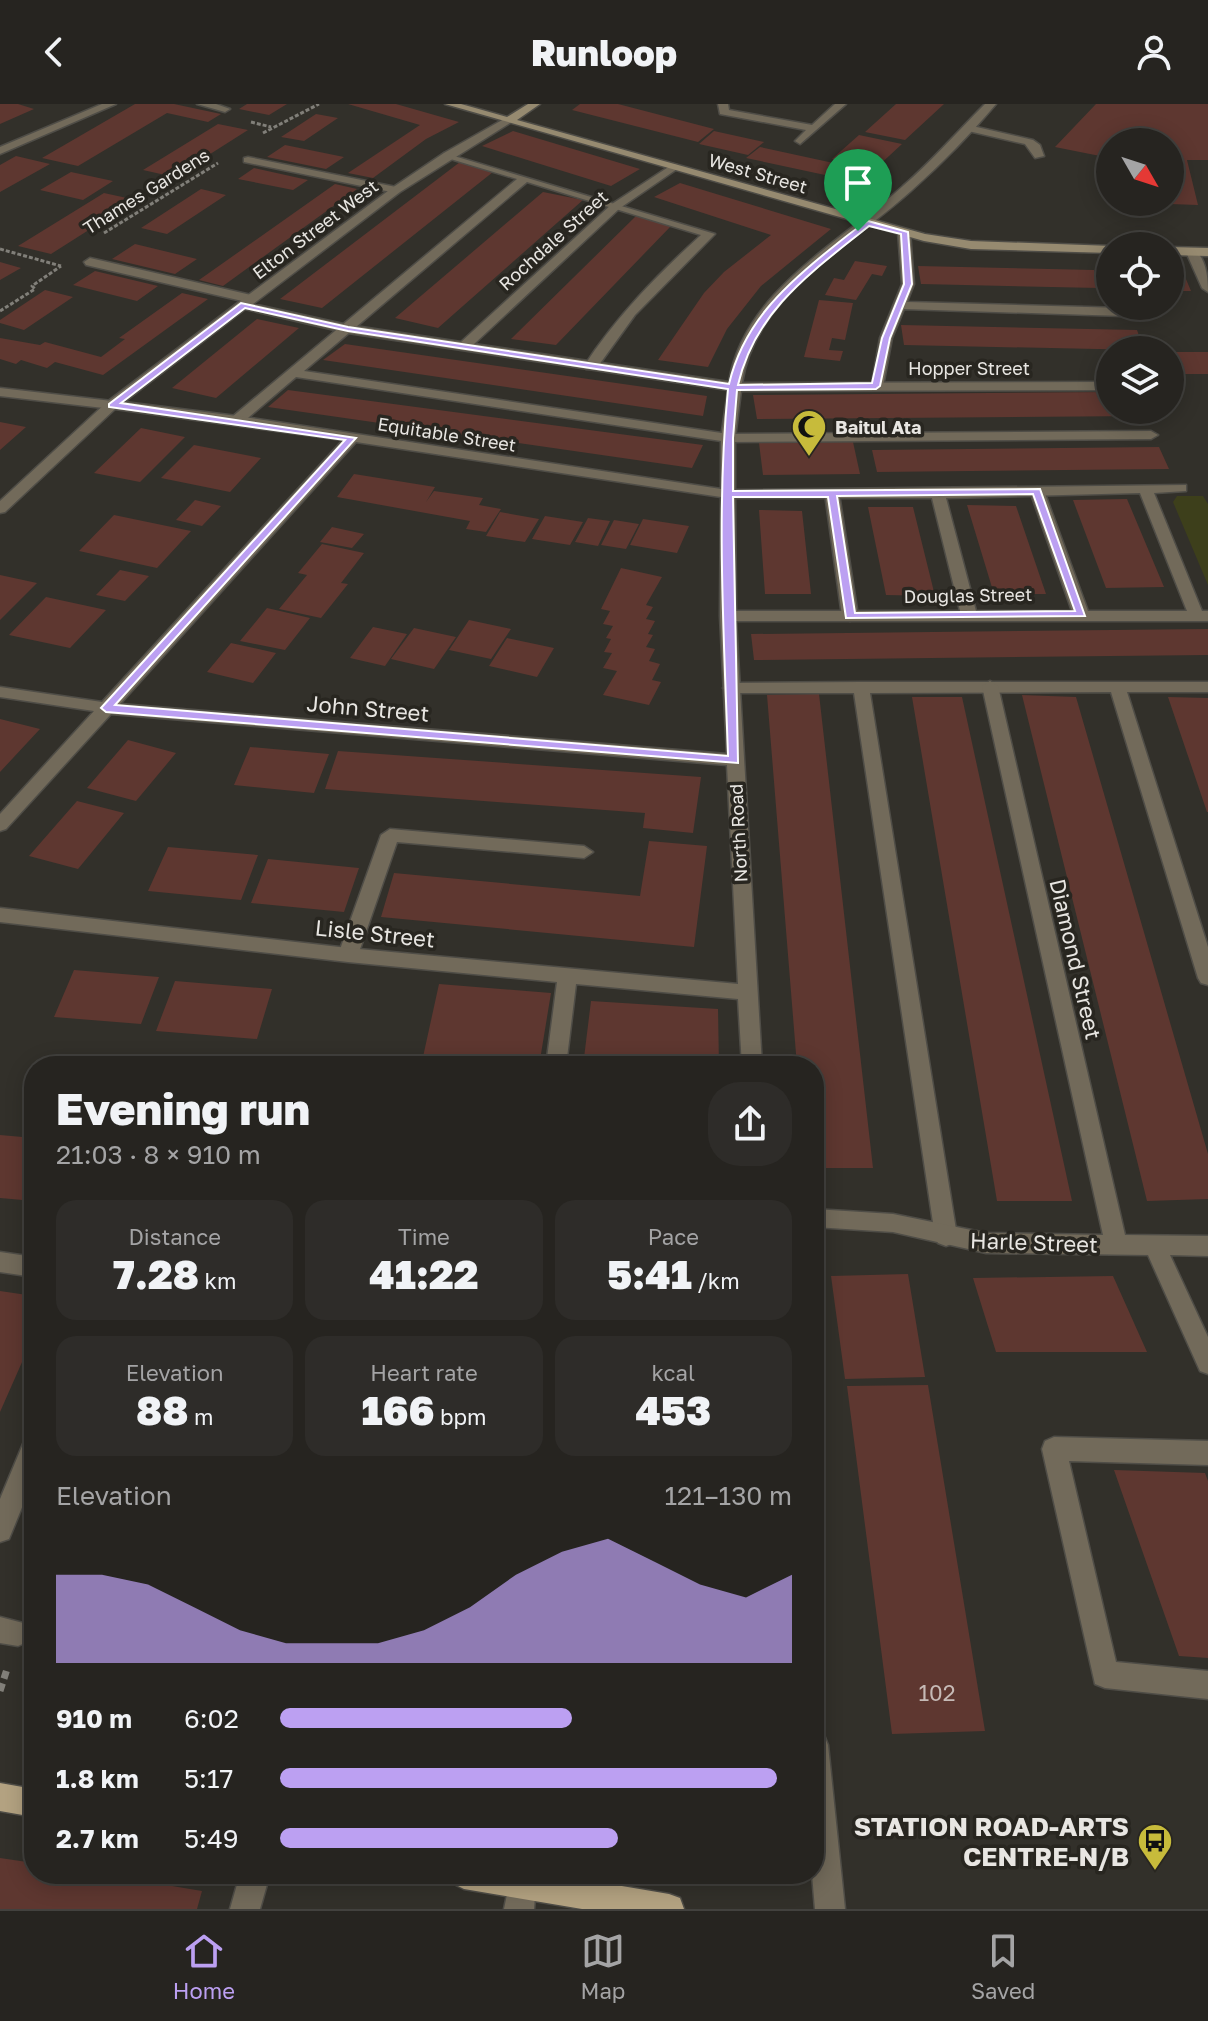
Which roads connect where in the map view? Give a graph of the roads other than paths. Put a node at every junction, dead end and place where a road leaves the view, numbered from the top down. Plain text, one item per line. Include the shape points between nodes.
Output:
1 (111, 104) edge
2 (202, 104) edge
3 (450, 104) edge
4 (535, 104) edge
5 (723, 104) edge
6 (841, 104) edge
7 (991, 104) edge
8 (225, 109) dead end
9 (508, 121) junction
10 (814, 128) junction
11 (968, 128) junction
12 (800, 141) dead end
13 (0, 151) edge
14 (448, 155) junction
15 (1039, 156) dead end
16 (248, 160) dead end
17 (673, 167) junction
18 (524, 179) junction
19 (396, 190) junction
20 (616, 206) junction
21 (868, 223) junction
22 (904, 232) junction
23 (1096, 249) edge
24 (1184, 252) edge
25 (1192, 252) junction
26 (1208, 252) edge
27 (90, 262) dead end
28 (1208, 288) edge
29 (247, 302) junction
30 (899, 305) junction
31 (1096, 311) edge
32 (348, 329) junction
33 (463, 347) junction
34 (591, 366) junction
35 (294, 373) junction
36 (876, 386) junction
37 (1096, 386) edge
38 (733, 387) junction
39 (0, 392) edge
40 (112, 405) junction
41 (237, 420) junction
42 (1151, 435) dead end
43 (352, 438) junction
44 (728, 438) junction
45 (1181, 488) dead end
46 (1146, 490) junction
47 (1037, 491) junction
48 (728, 494) junction
49 (832, 494) junction
50 (938, 494) junction
51 (0, 509) edge
52 (1081, 614) junction
53 (969, 615) junction
54 (728, 616) junction
55 (850, 616) junction
56 (1202, 616) edge
57 (990, 686) junction
58 (1117, 686) junction
59 (861, 687) junction
60 (1208, 687) edge
61 (731, 688) junction
62 (0, 692) edge
63 (106, 708) junction
64 (734, 760) junction
65 (0, 825) edge
66 (584, 852) dead end
67 (0, 915) edge
68 (348, 955) junction
69 (567, 978) junction
70 (1208, 978) edge
71 (746, 992) junction
72 (557, 1056) edge
73 (751, 1056) edge
74 (824, 1219) edge
75 (946, 1236) junction
76 (1116, 1244) junction
77 (1154, 1244) junction
78 (1208, 1246) edge
79 (0, 1262) edge
80 (24, 1266) edge
81 (1208, 1363) edge
82 (1208, 1453) edge
83 (24, 1471) edge
84 (0, 1530) edge
85 (1208, 1685) edge
86 (0, 1797) edge
87 (24, 1801) edge
88 (824, 1848) edge
89 (252, 1884) edge
90 (497, 1884) edge
91 (520, 1897) edge
92 (245, 1909) edge
93 (669, 1909) edge
94 (830, 1909) edge

1 - 13 street
2 - 8 street
3 - 9 street, West Street
4 - 9 street
5 - 10 street via 724,112
6 - 10 street
7 - 11 street, North Road
9 - 14 street, Elton Street West
9 - 17 street, West Street
10 - 12 street
11 - 15 street via 1029,142
11 - 21 street, North Road
14 - 18 street
14 - 19 street, Elton Street West
16 - 19 street
17 - 20 street, Rochdale Street
17 - 21 street, West Street
18 - 20 street
18 - 32 street
19 - 29 street, Elton Street West
20 - 33 street, Rochdale Street
20 - 34 street via 709,234 644,294
21 - 22 street, West Street
21 - 38 street, North Road via 772,305 753,331
22 - 23 street, West Street via 971,245
22 - 30 street via 908,284
24 - 25 street
25 - 26 street
25 - 28 street
27 - 29 street, Hopper Street
29 - 32 street, Hopper Street
29 - 40 street, Elton Street West
30 - 31 street
30 - 36 street
32 - 33 street, Hopper Street
32 - 35 street
33 - 34 street, Hopper Street
34 - 38 street, Hopper Street
35 - 41 street
35 - 44 street
36 - 37 street, Hopper Street
36 - 38 street, Hopper Street
38 - 44 street, North Road
39 - 40 street, Equitable Street
40 - 41 street, Equitable Street
40 - 51 street, Elton Street West
41 - 43 street, Equitable Street
42 - 44 street
43 - 48 street, Equitable Street
43 - 63 street
44 - 48 street, North Road
45 - 46 street, Equitable Street
46 - 47 street, Equitable Street
46 - 56 street
47 - 50 street, Equitable Street
47 - 52 street
48 - 49 street, Equitable Street
48 - 54 street, North Road
49 - 50 street, Equitable Street
49 - 55 street
50 - 53 street
52 - 53 street, Douglas Street
52 - 56 street, Douglas Street
53 - 55 street, Douglas Street
54 - 55 street, Douglas Street
54 - 61 street, North Road
57 - 58 street
57 - 59 street
57 - 76 street, Diamond Street
58 - 60 street
58 - 70 street
59 - 61 street
59 - 75 street
61 - 64 street, North Road
62 - 63 street, John Street
63 - 64 street, John Street
63 - 65 street
64 - 71 street, North Road
66 - 68 street via 390,835
67 - 68 street, Lisle Street
68 - 69 street, Lisle Street
69 - 71 street, Lisle Street
69 - 72 street
71 - 73 street, North Road
74 - 75 street, Harle Street via 893,1223
75 - 76 street, Harle Street via 986,1243
76 - 77 street, Harle Street
77 - 78 street, Harle Street
77 - 81 street
79 - 80 street
82 - 85 street via 1054,1449 1105,1674
83 - 84 street
86 - 87 main road
88 - 94 street
89 - 92 street
90 - 91 main road
91 - 93 main road

